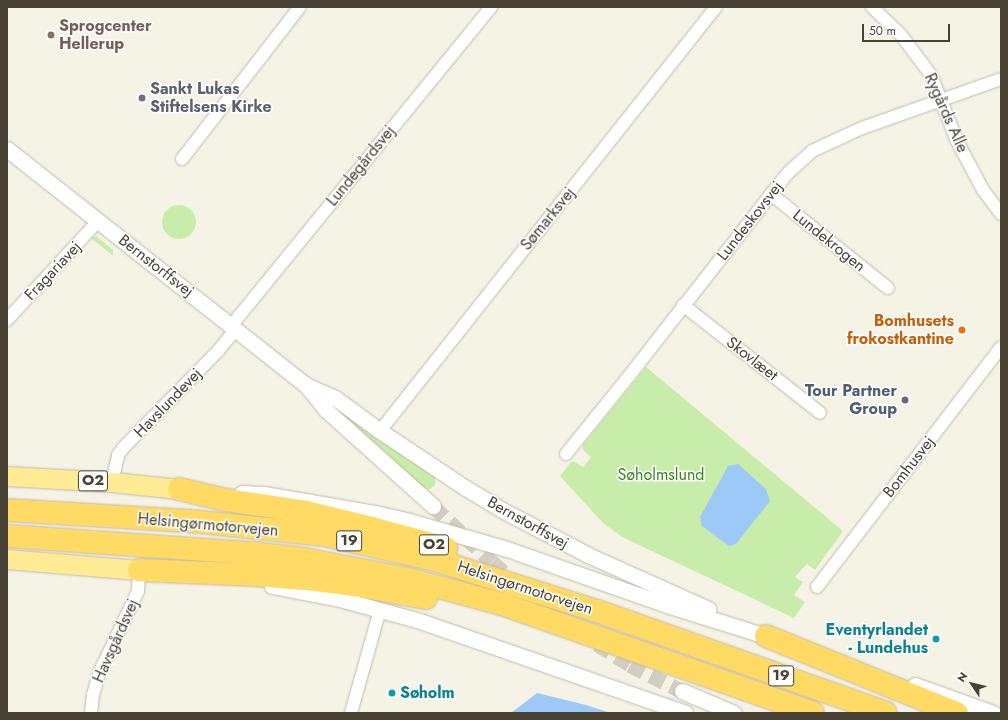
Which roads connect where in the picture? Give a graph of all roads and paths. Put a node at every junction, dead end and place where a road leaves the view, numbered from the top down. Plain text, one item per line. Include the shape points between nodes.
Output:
1 (300, 7) edge
2 (491, 7) edge
3 (716, 7) edge
4 (872, 7) edge
5 (1001, 79) edge
6 (941, 101) junction
7 (7, 149) edge
8 (182, 158) dead end
9 (771, 194) junction
10 (998, 211) edge
11 (98, 221) junction
12 (888, 288) dead end
13 (683, 305) junction
14 (7, 320) edge
15 (233, 328) junction
16 (1001, 347) edge
17 (305, 384) junction
18 (820, 413) dead end
19 (380, 431) junction
20 (566, 454) dead end
21 (7, 476) edge
22 (112, 482) junction
23 (179, 489) junction
24 (433, 506) tunnel mouth
25 (7, 510) edge
26 (7, 536) edge
27 (7, 559) edge
28 (139, 570) junction
29 (817, 587) dead end
30 (380, 610) junction
31 (766, 636) junction
32 (677, 640) junction
33 (630, 648) junction
34 (682, 691) tunnel mouth
35 (91, 713) edge
36 (351, 713) edge
37 (685, 713) edge
38 (734, 713) edge
39 (813, 713) edge
40 (886, 713) edge
41 (957, 713) edge
42 (993, 713) edge

1 - 8 street
2 - 15 street, Lundegårdsvej
3 - 19 street, Sømarksvej
4 - 6 street, Rygårds Alle via 901,35 922,62 931,75
5 - 6 street, Lundeskovsvej
6 - 9 street, Lundeskovsvej via 862,128 812,151 789,172
6 - 10 street, Rygårds Alle via 957,141 983,190
7 - 11 street, Bernstorffsvej
9 - 12 street, Lundekrogen
9 - 13 street, Lundeskovsvej
11 - 14 street, Fragariavej
11 - 15 street, Bernstorffsvej
13 - 18 street, Skovlæet
13 - 20 street, Lundeskovsvej
15 - 17 street, Bernstorffsvej
15 - 22 street, Havslundevej via 218,351 123,448 118,455
16 - 29 street, Bomhusvej
17 - 19 street, Bernstorffsvej via 335,398
17 - 24 street, Bernstorffsvej via 326,410
19 - 31 street, Bernstorffsvej via 464,487 547,535
21 - 22 main road, O2
22 - 23 main road, O2
23 - 31 street via 264,494 409,520
23 - 32 highway, O2 via 226,500 306,512 471,556 519,572
25 - 32 highway, Helsingørmotorvejen / 19 via 201,522 324,535 435,560 516,584
26 - 33 highway, Helsingørmotorvejen / 19 via 252,553 357,568 467,594
27 - 28 main road
28 - 30 street via 256,583
28 - 33 highway via 256,574 354,585 408,594
28 - 35 street, Havsgårdsvej via 138,591 100,670
30 - 36 street
30 - 37 street via 459,634
31 - 41 highway
31 - 42 street
32 - 40 highway, Helsingørmotorvejen / 19
33 - 39 highway, Helsingørmotorvejen / 19
34 - 38 street

